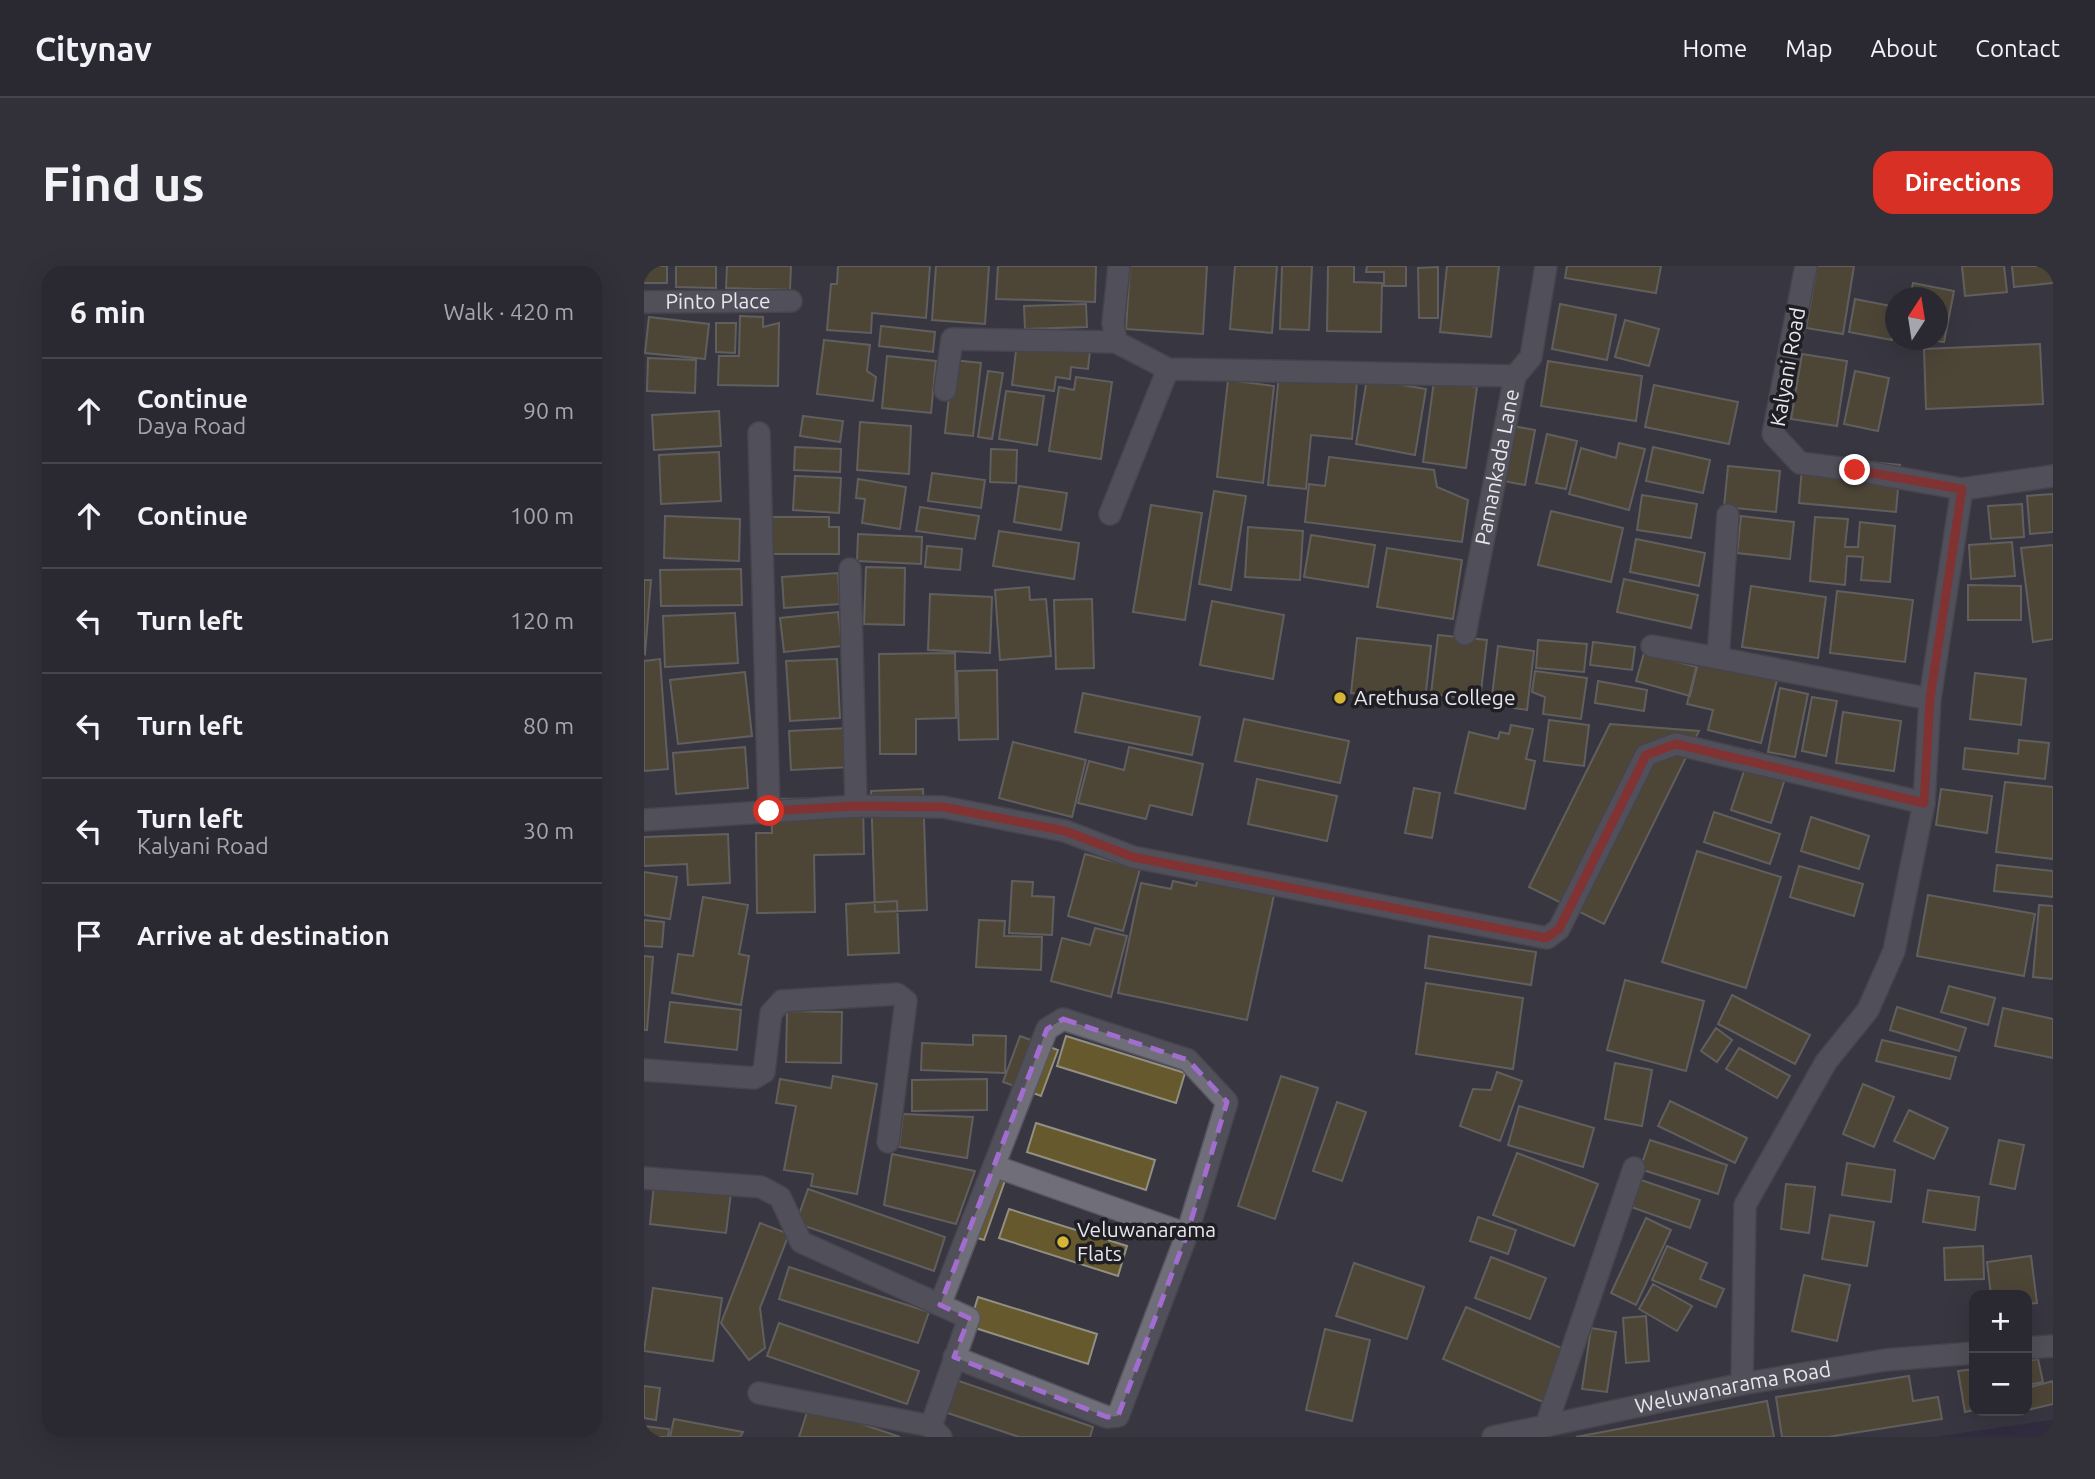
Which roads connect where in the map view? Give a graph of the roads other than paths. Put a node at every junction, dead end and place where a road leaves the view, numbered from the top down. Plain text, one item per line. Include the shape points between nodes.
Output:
1 (1119, 266) edge
2 (1546, 266) edge
3 (1807, 266) edge
4 (791, 301) dead end
5 (644, 302) edge
6 (1116, 342) junction
7 (1168, 369) junction
8 (1515, 376) junction
9 (945, 390) dead end
10 (760, 433) dead end
11 (2053, 476) edge
12 (1962, 489) junction
13 (1110, 514) dead end
14 (1728, 515) dead end
15 (850, 569) dead end
16 (1465, 634) dead end
17 (1652, 646) dead end
18 (1718, 659) junction
19 (1930, 699) junction
20 (1924, 803) junction
21 (856, 806) junction
22 (769, 811) junction
23 (644, 821) edge
24 (644, 1070) edge
25 (888, 1142) dead end
26 (994, 1166) junction
27 (1634, 1168) dead end
28 (644, 1178) edge
29 (1187, 1234) junction
30 (940, 1306) junction
31 (2053, 1346) edge
32 (2032, 1348) edge
33 (1969, 1353) edge
34 (954, 1357) junction
35 (1742, 1384) junction
36 (759, 1394) dead end
37 (1546, 1426) junction
38 (936, 1431) edge
39 (1493, 1437) edge

1 - 6 street via 1113,323
2 - 8 street, Pamankada Lane via 1531,357
3 - 12 street, Kalyani Road via 1773,434 1800,463
4 - 5 street, Pinto Place
6 - 7 street
6 - 9 street via 952,339
7 - 8 street
7 - 13 street
8 - 16 street, Pamankada Lane
10 - 22 street
11 - 12 street
12 - 19 street
14 - 18 street
15 - 21 street
17 - 18 street
18 - 19 street
19 - 20 street
20 - 21 street via 1676,744 1646,755 1559,929 1546,938 1133,857 1065,831 943,807
20 - 35 street via 1895,951 1868,1010 1826,1062 1745,1205
21 - 22 street
22 - 23 street
24 - 25 street via 754,1078 764,1072 771,1013 782,1001 897,994 906,1001
26 - 29 street
26 - 29 street via 1047,1029 1063,1019 1188,1060 1227,1102
26 - 30 street
27 - 37 street
28 - 30 street via 761,1187 780,1197 801,1242
29 - 34 street via 1118,1416 1107,1417
30 - 34 street via 969,1318
31 - 32 street
33 - 35 street, Weluwanarama Road via 1885,1360
34 - 38 street
35 - 37 street, Weluwanarama Road
36 - 38 street
37 - 39 street, Weluwanarama Road

